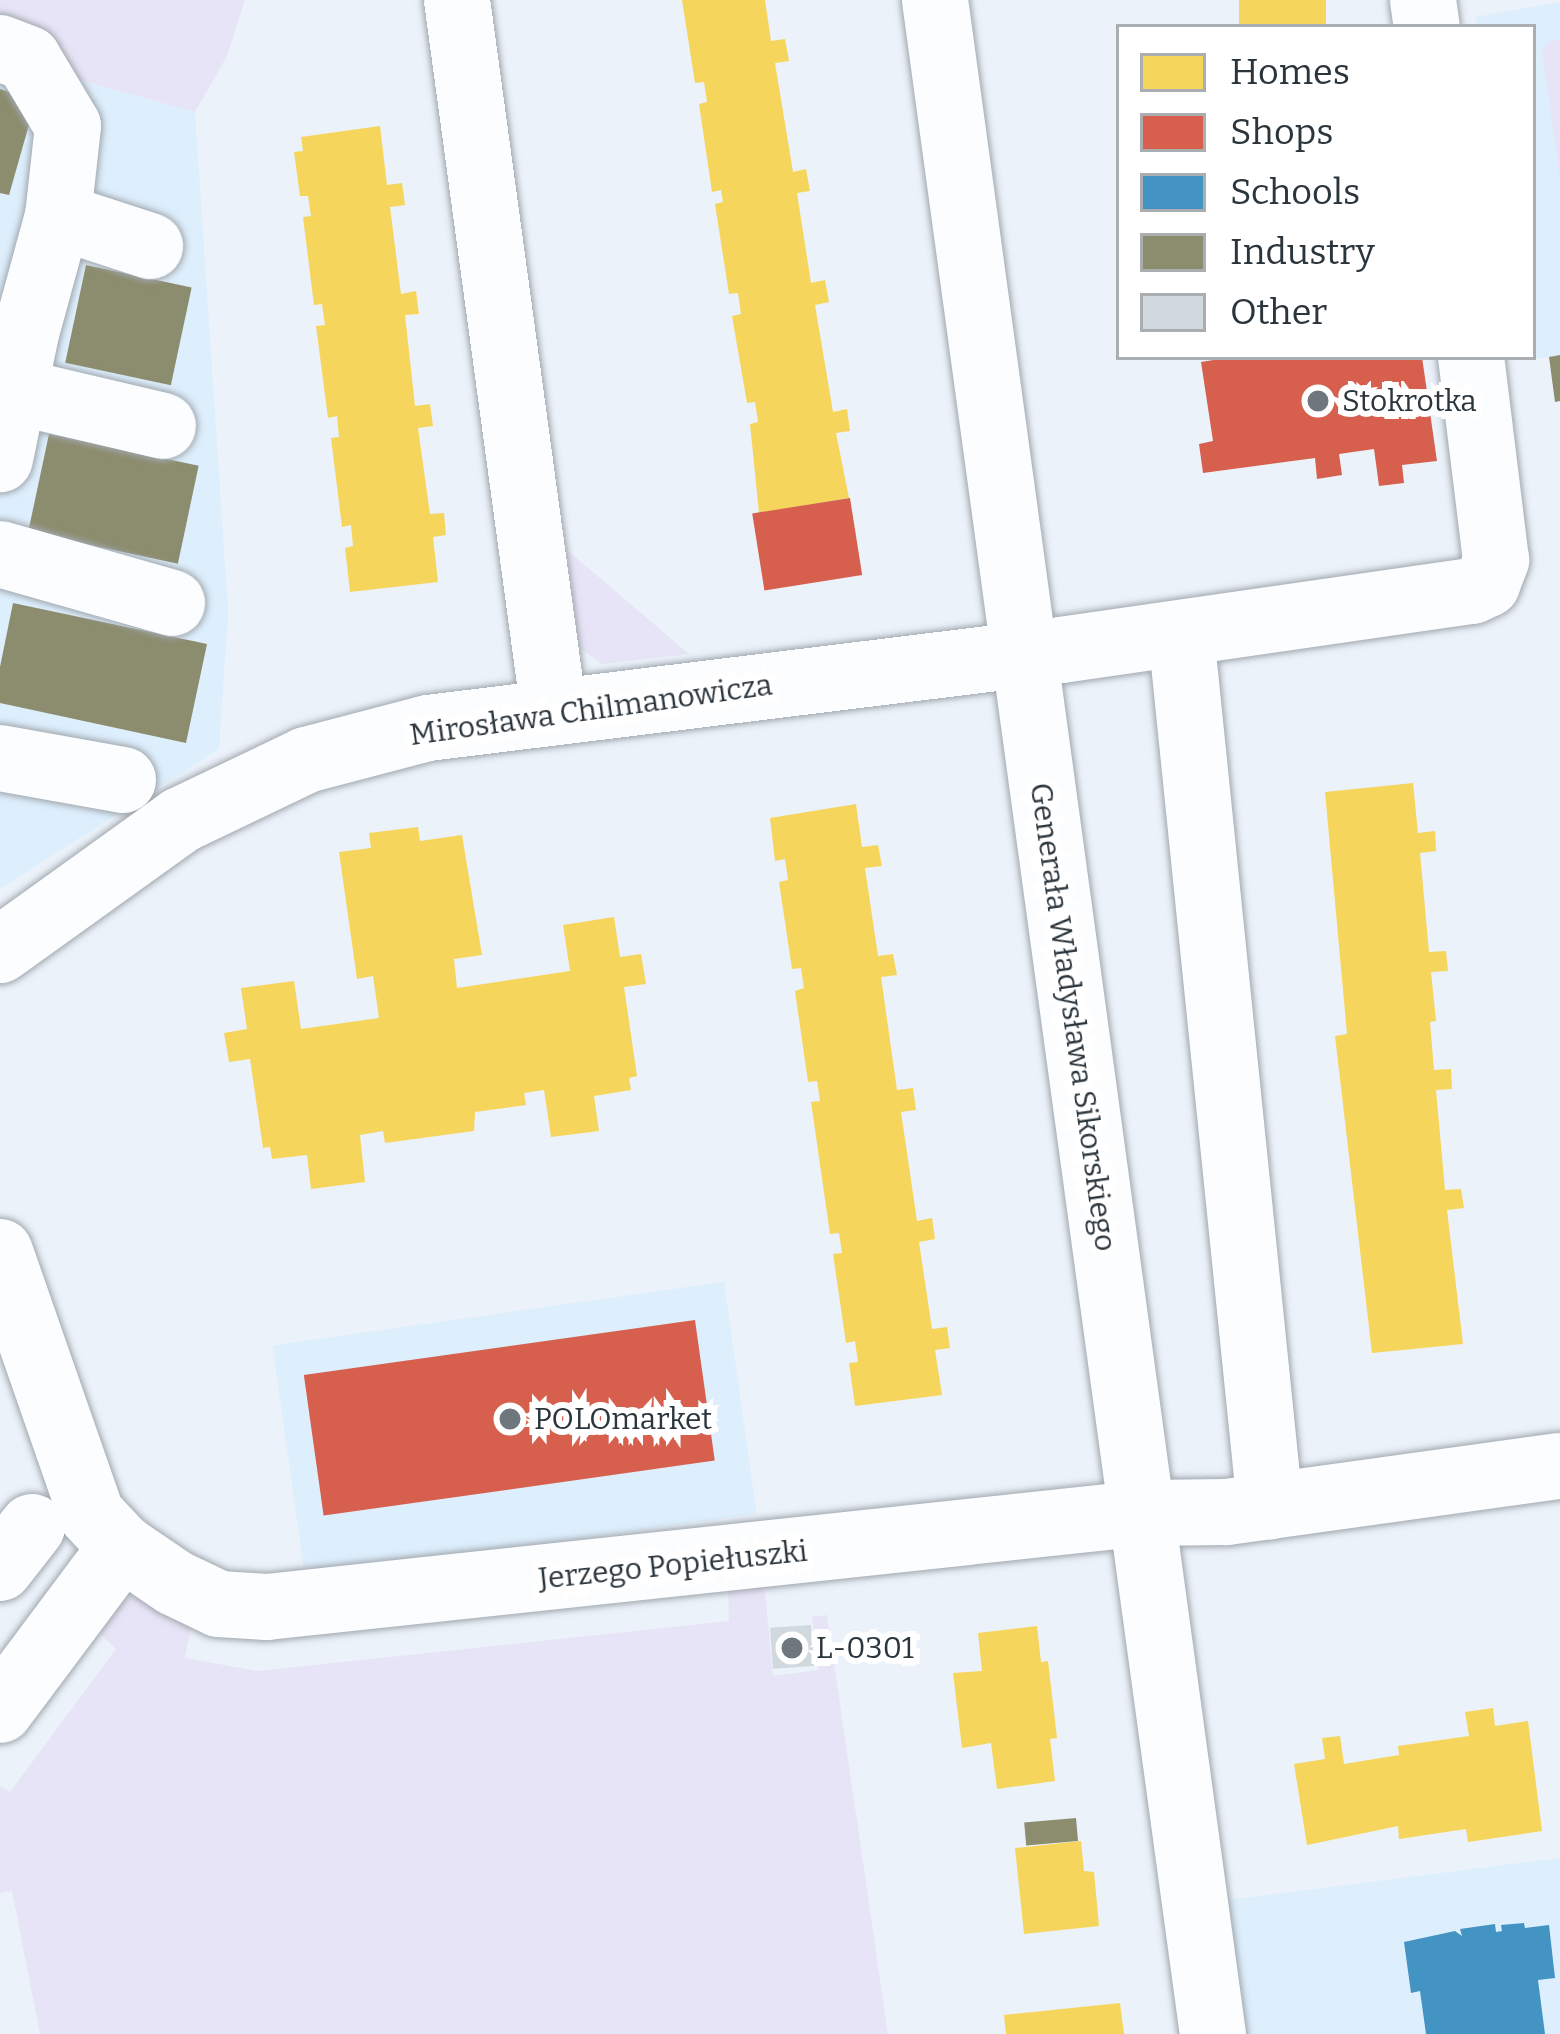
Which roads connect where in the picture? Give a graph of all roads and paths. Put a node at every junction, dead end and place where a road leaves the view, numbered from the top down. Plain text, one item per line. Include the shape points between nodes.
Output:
1 (457, 0) edge
2 (935, 0) edge
3 (0, 47) edge
4 (36, 232) edge
5 (150, 247) dead end
6 (1471, 360) edge
7 (5, 423) edge
8 (163, 426) dead end
9 (0, 554) edge
10 (172, 603) dead end
11 (1181, 634) junction
12 (1023, 655) junction
13 (554, 712) junction
14 (0, 758) edge
15 (123, 780) dead end
16 (1, 946) edge
17 (0, 1252) edge
18 (1560, 1466) edge
19 (1270, 1505) junction
20 (1145, 1513) junction
21 (122, 1547) junction
22 (0, 1710) edge
23 (1213, 2034) edge

1 - 13 street
2 - 12 street, Generała Władysława Sikorskiego
3 - 4 street via 28,58 68,126
4 - 5 street
4 - 7 street
6 - 11 street, Mirosława Chilmanowicza via 1496,560 1487,584
7 - 8 street
9 - 10 street
11 - 12 street, Mirosława Chilmanowicza
11 - 19 street
12 - 13 street, Mirosława Chilmanowicza
12 - 20 street, Generała Władysława Sikorskiego
13 - 16 street, Mirosława Chilmanowicza via 428,728 306,760 182,820
14 - 15 street
17 - 21 street, Jerzego Popiełuszki via 77,1481 91,1514
18 - 19 street, Jerzego Popiełuszki
19 - 20 street, Jerzego Popiełuszki
20 - 21 street, Jerzego Popiełuszki via 267,1607 218,1604
20 - 23 street, Generała Władysława Sikorskiego
21 - 22 street

